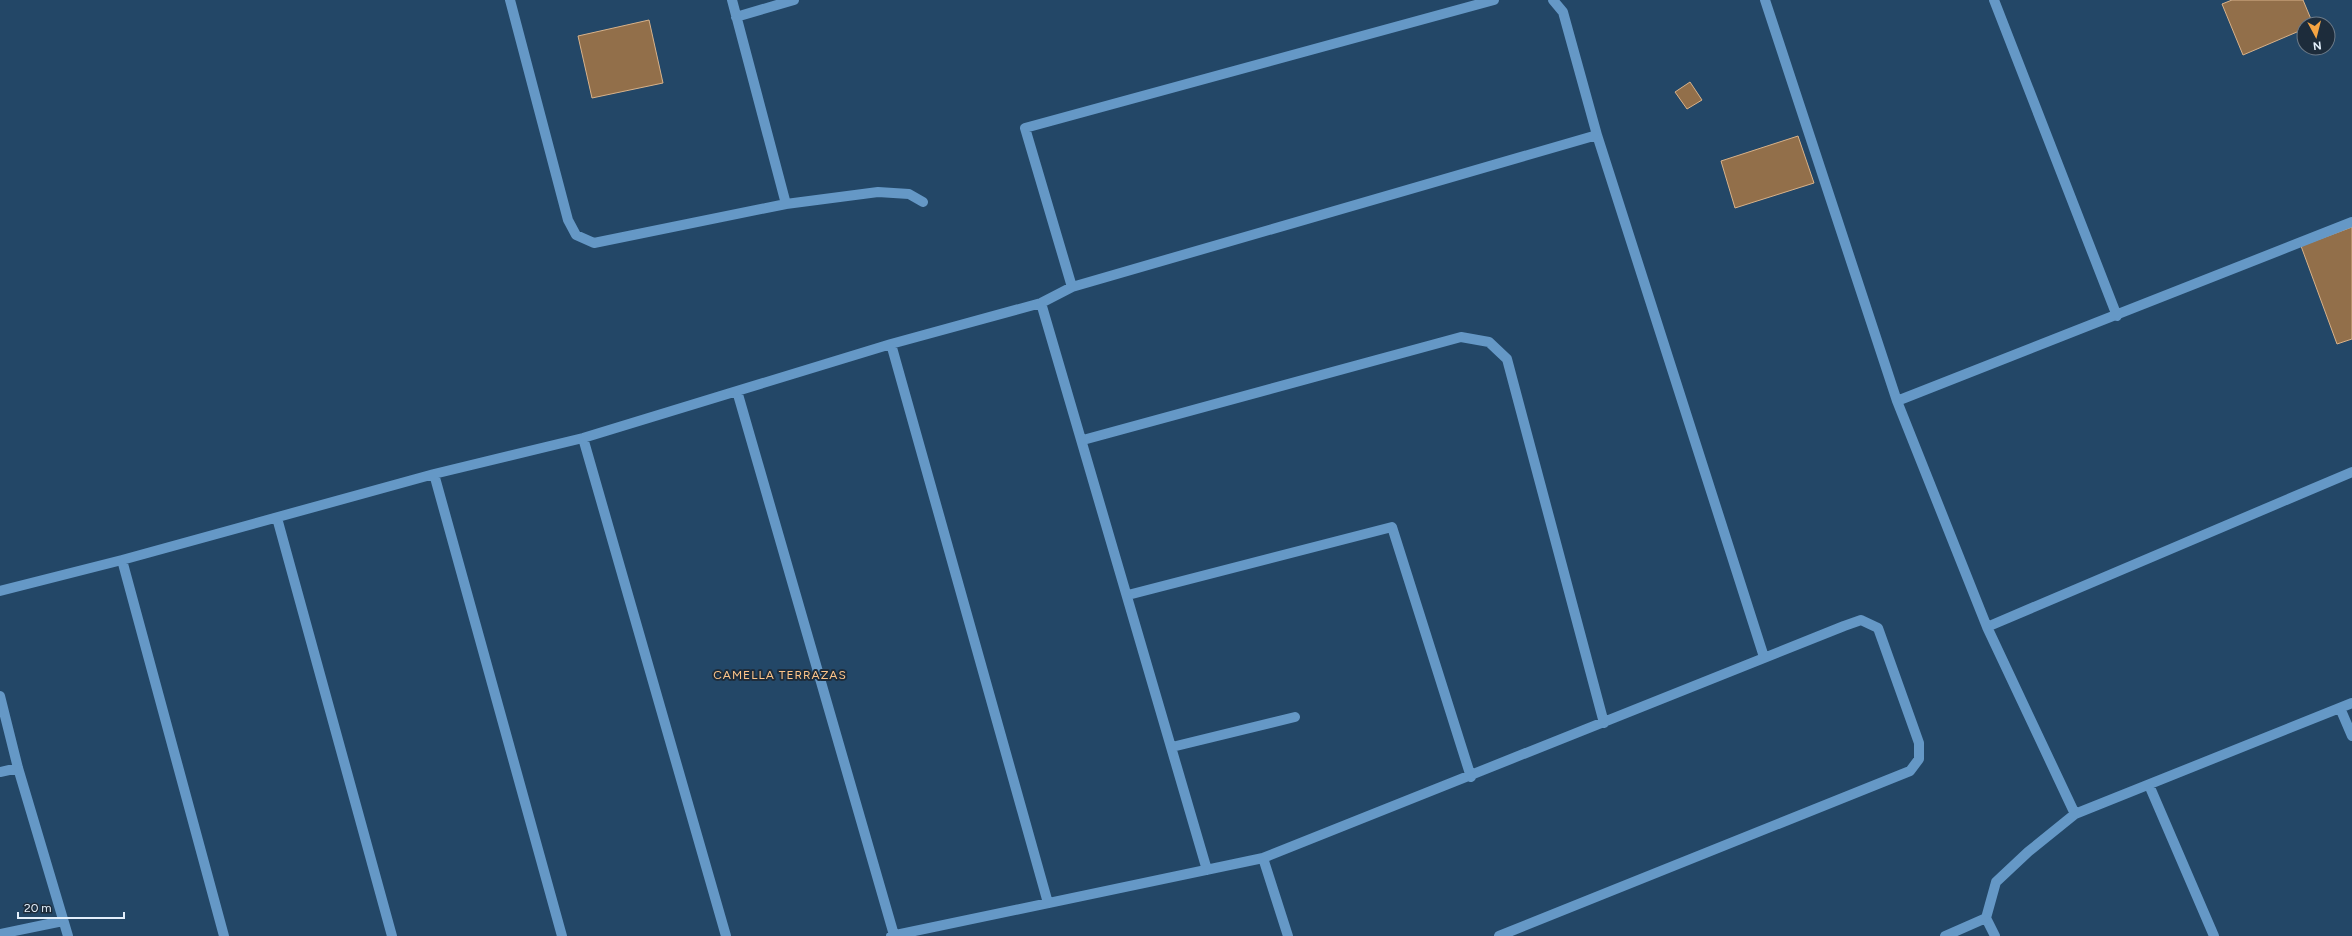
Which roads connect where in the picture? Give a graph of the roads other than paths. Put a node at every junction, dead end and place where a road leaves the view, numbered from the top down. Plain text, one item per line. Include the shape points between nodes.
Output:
1 (510, 0) edge
2 (732, 0) edge
3 (794, 0) edge
4 (1494, 0) edge
5 (1553, 0) edge
6 (1765, 0) edge
7 (1994, 0) edge
8 (736, 17) junction
9 (1597, 135) junction
10 (923, 202) dead end
11 (786, 204) junction
12 (2352, 222) edge
13 (1072, 288) junction
14 (1041, 302) junction
15 (2117, 316) junction
16 (891, 344) junction
17 (737, 391) junction
18 (1897, 400) junction
19 (583, 438) junction
20 (1083, 440) junction
21 (2352, 472) edge
22 (434, 474) junction
23 (277, 518) junction
24 (122, 560) junction
25 (0, 591) edge
26 (1128, 595) junction
27 (1987, 627) junction
28 (1764, 656) junction
29 (0, 696) edge
30 (2352, 704) edge
31 (2340, 708) junction
32 (1296, 717) dead end
33 (1604, 723) junction
34 (2352, 736) edge
35 (1172, 747) junction
36 (18, 768) junction
37 (0, 772) edge
38 (1470, 777) junction
39 (2149, 785) junction
40 (2075, 814) junction
41 (1263, 858) junction
42 (1208, 870) junction
43 (1048, 903) junction
44 (1986, 918) junction
45 (63, 921) junction
46 (0, 934) edge
47 (68, 936) edge
48 (224, 936) edge
49 (392, 936) edge
50 (562, 936) edge
51 (726, 936) edge
52 (892, 936) edge
53 (1288, 936) edge
54 (1499, 936) edge
55 (1944, 936) edge
56 (1995, 936) edge
57 (2214, 936) edge

1 - 11 street via 568,220 576,235 594,242
2 - 8 street
3 - 8 street
4 - 13 street via 1025,128
5 - 9 street via 1563,12
6 - 18 street
7 - 15 street
8 - 11 street
9 - 13 street
9 - 28 street
10 - 11 street via 909,194 878,192
12 - 15 street
13 - 14 street
14 - 16 street
14 - 20 street
15 - 18 street
16 - 17 street
16 - 43 street
17 - 19 street
17 - 52 street
18 - 27 street
19 - 22 street
19 - 51 street
20 - 26 street
20 - 33 street via 1461,338 1489,342 1507,360
21 - 27 street
22 - 23 street
22 - 50 street
23 - 24 street
23 - 49 street
24 - 25 street
24 - 48 street
26 - 35 street
26 - 38 street via 1392,527
27 - 40 street
28 - 33 street
28 - 54 street via 1861,620 1878,628 1920,743 1919,759 1910,771
29 - 36 street
30 - 31 street
31 - 34 street
31 - 39 street
32 - 35 street
33 - 38 street
35 - 42 street
36 - 37 street
36 - 45 street
38 - 41 street
39 - 40 street
39 - 57 street
40 - 44 street via 1996,882
41 - 42 street
41 - 53 street
42 - 43 street
43 - 52 street
44 - 55 street
44 - 56 street
45 - 46 street
45 - 47 street

